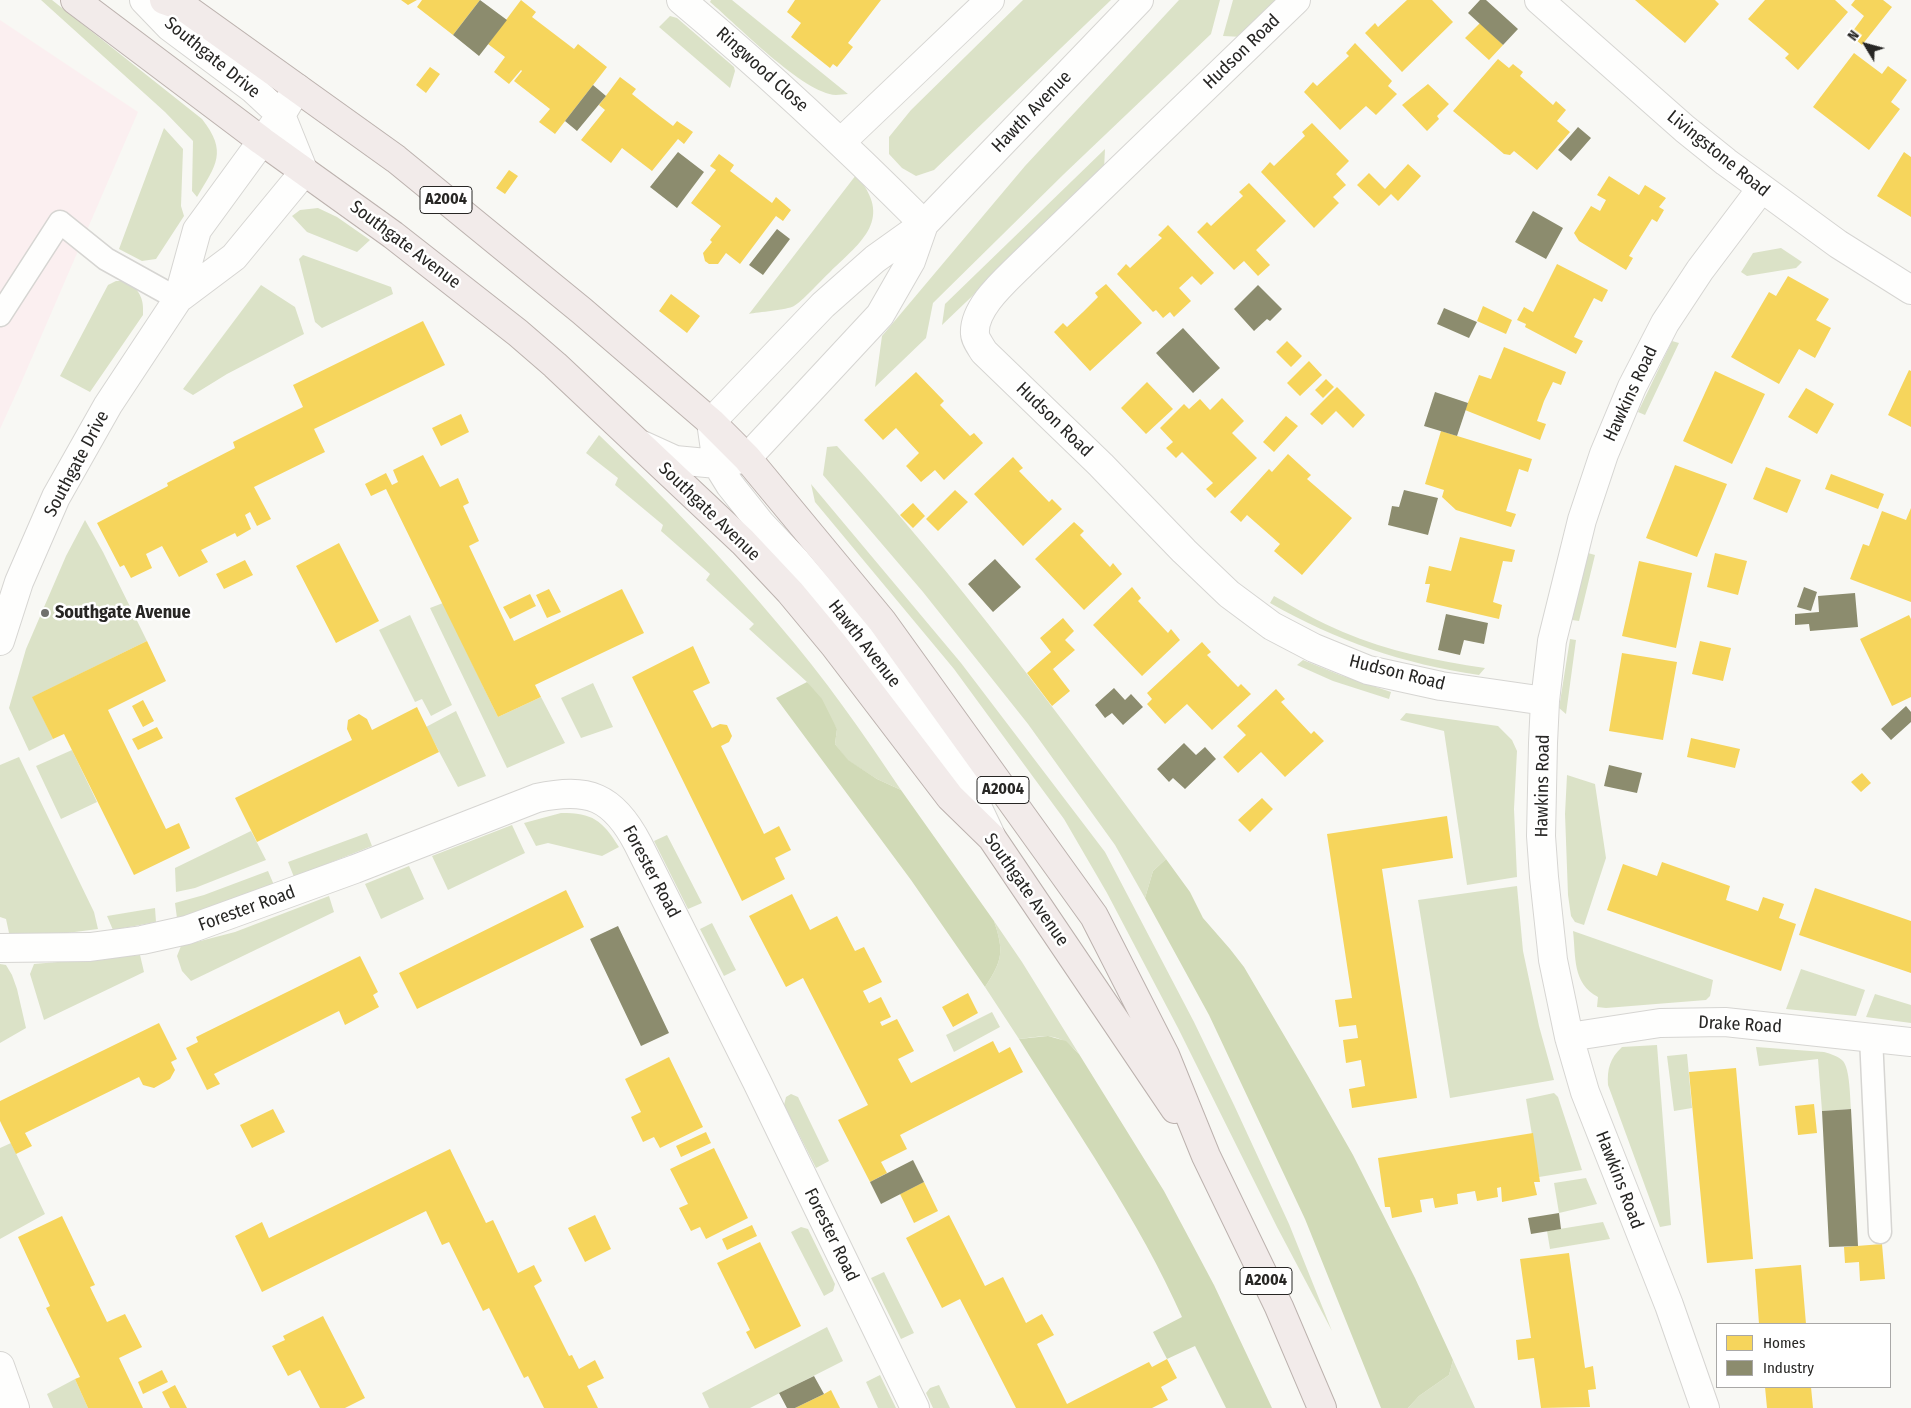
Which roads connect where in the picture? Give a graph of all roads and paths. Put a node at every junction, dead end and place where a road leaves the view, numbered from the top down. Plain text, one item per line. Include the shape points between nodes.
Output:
1 (76, 0) edge
2 (144, 0) edge
3 (164, 0) edge
4 (681, 0) edge
5 (990, 0) edge
6 (1139, 0) edge
7 (1296, 0) edge
8 (1539, 0) edge
9 (297, 88) junction
10 (281, 115) junction
11 (262, 141) junction
12 (841, 142) junction
13 (304, 172) junction
14 (1761, 189) junction
15 (924, 224) junction
16 (1911, 290) edge
17 (178, 299) junction
18 (0, 315) edge
19 (711, 422) junction
20 (640, 444) junction
21 (747, 458) junction
22 (717, 464) junction
23 (0, 641) edge
24 (1545, 701) junction
25 (992, 838) junction
26 (0, 948) edge
27 (1569, 1037) junction
28 (1871, 1037) junction
29 (1911, 1042) edge
30 (1206, 1156) junction
31 (1880, 1232) dead end
32 (0, 1366) edge
33 (15, 1408) edge
34 (915, 1408) edge
35 (1322, 1408) edge
36 (1705, 1408) edge

1 - 11 main road, Southgate Avenue / A2004
2 - 10 street, Southgate Drive via 170,27 253,89
3 - 9 main road, Southgate Avenue / A2004 via 184,8
4 - 12 street, Ringwood Close
5 - 12 street
6 - 15 street, Hawth Avenue
7 - 24 street, Hudson Road via 991,296 978,315 975,335 984,352 1184,551 1229,594 1272,626 1368,670 1441,686
8 - 14 street, Livingstone Road via 1685,129
9 - 10 street, Southgate Drive
9 - 19 main road, Southgate Avenue / A2004 via 396,159 582,311
10 - 11 street, Southgate Drive
10 - 13 street, Southgate Drive
11 - 13 main road, Southgate Avenue / A2004
11 - 17 street, Southgate Drive via 197,230
12 - 15 street, Ringwood Close
13 - 17 street, Southgate Drive via 234,257
13 - 20 main road, Southgate Avenue / A2004 via 393,235 518,333
14 - 16 street, Livingstone Road via 1838,244
14 - 24 street, Hawkins Road via 1700,270 1666,322 1632,387 1604,454 1582,520 1552,641
15 - 19 street, Hawth Avenue via 875,259 823,305
15 - 21 street, Hawth Avenue via 912,261 880,315
17 - 18 lane via 106,260 60,222
17 - 23 street, Southgate Drive via 108,405 56,497 19,582
19 - 21 main road, Southgate Avenue / A2004
19 - 22 street, Hawth Avenue
20 - 22 street via 675,460
20 - 25 main road, Southgate Avenue / A2004 via 743,542 790,592 950,797
21 - 22 street
21 - 30 main road, Southgate Avenue / A2004 via 882,621 1094,916 1165,1055
22 - 25 street, Hawth Avenue via 730,486 761,524 862,638 885,669 966,785
24 - 27 street, Hawkins Road via 1541,836 1553,960
25 - 30 main road, Southgate Avenue / A2004
26 - 34 street, Forester Road via 90,947 187,930 355,870 537,798 562,793 597,798 621,816 630,828
27 - 28 street, Drake Road via 1619,1028 1696,1021
27 - 36 street, Hawkins Road via 1586,1092 1669,1305
28 - 29 street, Drake Road
28 - 31 lane
30 - 35 main road, Southgate Avenue / A2004 via 1279,1307
32 - 33 street

